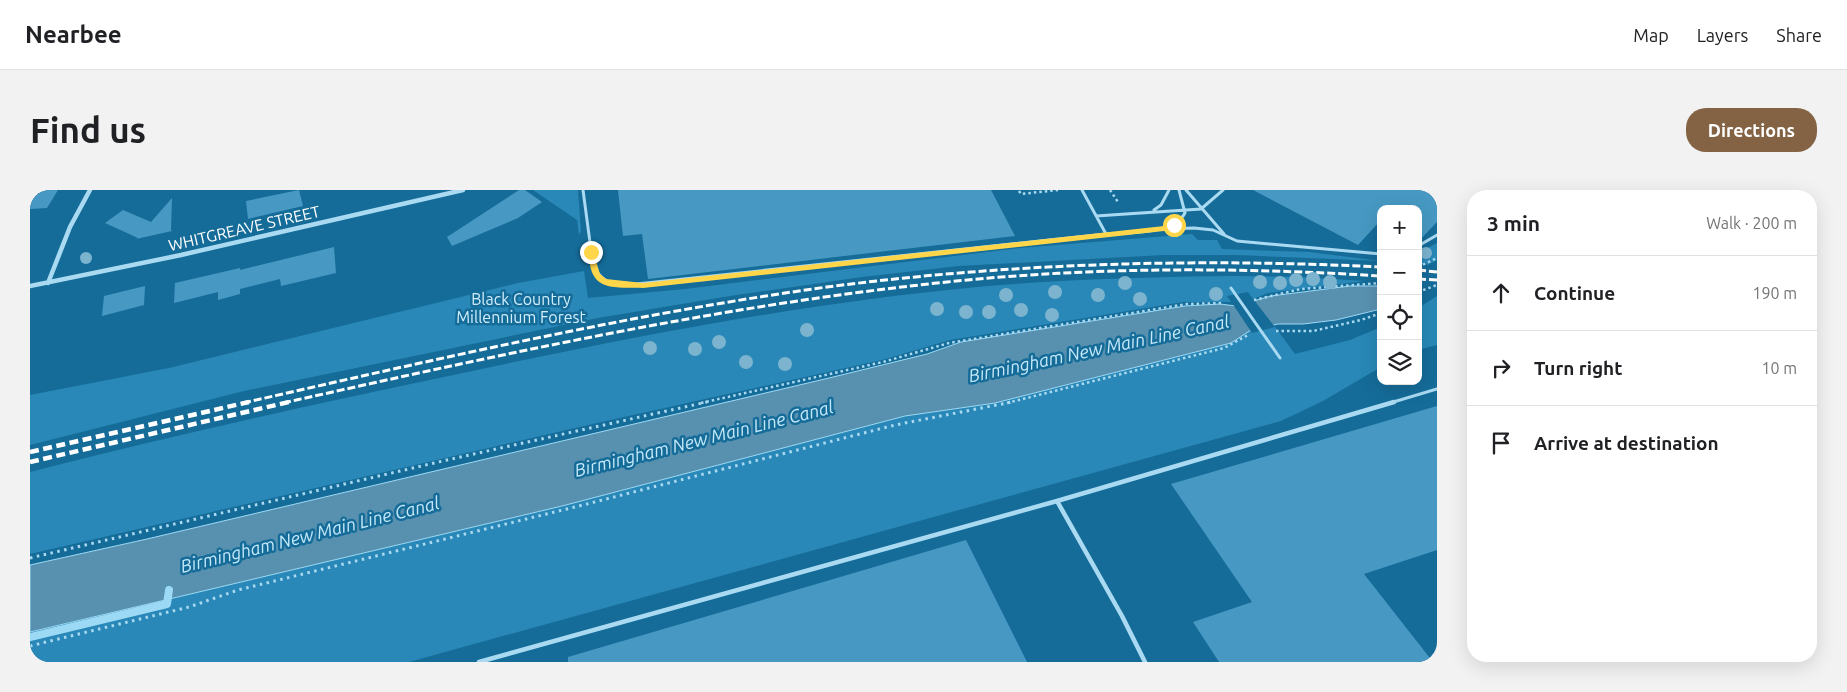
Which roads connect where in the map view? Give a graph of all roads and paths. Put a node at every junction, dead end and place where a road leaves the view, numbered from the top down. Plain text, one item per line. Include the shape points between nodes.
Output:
1 (90, 190) edge
2 (463, 190) edge
3 (583, 190) edge
4 (1058, 190) edge
5 (1082, 190) edge
6 (1169, 190) edge
7 (1179, 190) edge
8 (1186, 190) edge
9 (1223, 190) edge
10 (1019, 191) edge
11 (1201, 209) junction
12 (1184, 210) junction
13 (1152, 211) junction
14 (1144, 212) joint
15 (1096, 216) junction
16 (1164, 229) junction
17 (1106, 234) junction
18 (1437, 235) edge
19 (1227, 237) junction
20 (1422, 244) edge
21 (1377, 254) edge
22 (1437, 258) edge
23 (1422, 265) edge
24 (48, 283) junction
25 (1377, 283) edge
26 (1437, 285) edge
27 (30, 286) edge
28 (1232, 288) dead end
29 (1422, 291) edge
30 (1252, 301) dead end
31 (1227, 302) dead end
32 (1377, 314) edge
33 (1274, 331) dead end
34 (1255, 334) dead end
35 (1280, 358) dead end
36 (1437, 389) edge
37 (1057, 502) junction
38 (30, 558) edge
39 (30, 646) edge
40 (479, 662) edge
41 (1145, 662) edge

1 - 24 street via 70,227
2 - 24 street, WHITGREAVE STREET
3 - 17 lane via 596,275 613,284 643,285
4 - 10 path via 1021,194
5 - 15 lane
6 - 13 lane via 1161,205
7 - 12 lane
8 - 11 lane
9 - 11 lane
11 - 12 lane
11 - 19 lane
12 - 13 lane
12 - 16 lane via 1181,221
13 - 14 lane
14 - 15 lane
15 - 17 lane
16 - 17 lane
16 - 19 lane via 1213,230
18 - 20 lane
19 - 21 lane via 1237,242
22 - 23 path
24 - 27 street, WHITGREAVE STREET
25 - 30 path via 1270,294
26 - 29 path
28 - 35 lane, bridge
31 - 38 path via 1187,304 949,343 883,362
32 - 33 path via 1313,330
34 - 39 path via 1224,348 995,406 895,425 238,590 189,606
36 - 37 lane
37 - 40 lane
37 - 41 lane

